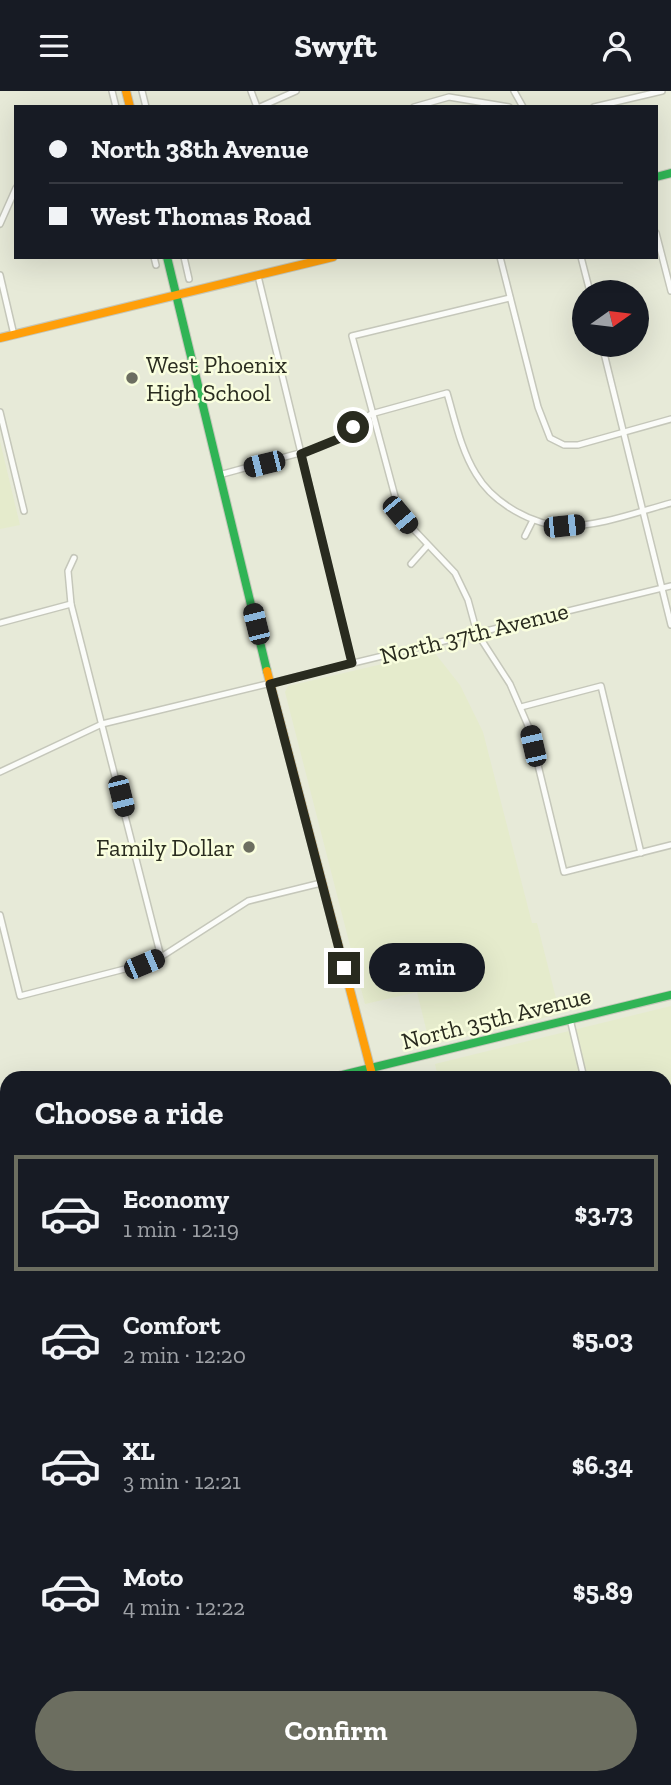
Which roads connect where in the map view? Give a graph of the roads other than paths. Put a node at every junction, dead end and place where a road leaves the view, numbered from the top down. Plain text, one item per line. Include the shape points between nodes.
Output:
1 (296, 91) edge
2 (662, 91) edge
3 (264, 105) edge
4 (421, 105) edge
5 (497, 105) edge
6 (602, 105) edge
7 (14, 193) edge
8 (9, 206) junction
9 (14, 208) edge
10 (0, 224) edge
11 (658, 240) edge
12 (671, 257) edge
13 (154, 259) edge
14 (167, 259) edge
15 (184, 259) edge
16 (325, 259) edge
17 (500, 259) edge
18 (582, 259) edge
19 (663, 259) junction
20 (156, 265) dead end
21 (0, 275) edge
22 (258, 276) junction
23 (189, 279) dead end
24 (587, 280) edge
25 (671, 292) edge
26 (176, 296) junction
27 (510, 298) junction
28 (14, 335) junction
29 (0, 338) edge
30 (605, 357) edge
31 (0, 412) edge
32 (371, 414) junction
33 (671, 419) edge
34 (624, 432) junction
35 (301, 454) junction
36 (219, 475) junction
37 (671, 503) edge
38 (643, 510) junction
39 (24, 511) dead end
40 (533, 520) junction
41 (525, 536) dead end
42 (427, 546) junction
43 (74, 558) dead end
44 (411, 564) dead end
45 (671, 586) edge
46 (662, 588) junction
47 (72, 604) junction
48 (0, 623) edge
49 (671, 625) edge
50 (478, 633) junction
51 (352, 663) junction
52 (270, 684) junction
53 (521, 707) junction
54 (102, 724) junction
55 (0, 772) edge
56 (671, 845) edge
57 (641, 853) junction
58 (321, 883) junction
59 (0, 915) edge
60 (161, 957) junction
61 (671, 995) edge
62 (570, 1019) junction
63 (370, 1068) junction
64 (358, 1071) edge
65 (371, 1071) edge
66 (582, 1071) edge

1 - 3 street
2 - 6 street
4 - 5 street via 449,97
7 - 8 street
8 - 9 street
8 - 10 street
11 - 19 street
12 - 19 street
13 - 20 street
14 - 26 main road
15 - 23 street
16 - 22 main road
17 - 27 street
18 - 24 street
19 - 25 street
21 - 28 street
22 - 26 main road
22 - 35 street
26 - 28 main road
26 - 36 main road
27 - 32 street via 352,336
27 - 34 street via 550,438 578,445
28 - 29 main road
30 - 34 street
31 - 39 street
32 - 35 street via 338,439
32 - 40 street via 447,393 476,476 502,502
32 - 42 street via 400,515
33 - 34 street
34 - 38 street
35 - 36 street
35 - 51 street
36 - 52 main road
37 - 38 street
38 - 40 street via 564,526
38 - 46 street
40 - 41 street
42 - 44 street
42 - 50 street via 455,573
43 - 47 street via 68,571
45 - 46 street, North 37th Avenue
46 - 49 street
46 - 50 street, North 37th Avenue
47 - 48 street
47 - 54 street
50 - 51 street, North 37th Avenue
50 - 53 street
51 - 52 street, North 37th Avenue
52 - 54 street, North 37th Avenue
52 - 58 main road
53 - 57 street via 564,872
53 - 57 street via 600,686
54 - 55 street, North 37th Avenue
54 - 60 street
56 - 57 street
58 - 60 street via 248,901
58 - 63 main road
59 - 60 street via 20,996
61 - 62 main road, North 35th Avenue
62 - 63 main road, North 35th Avenue
62 - 66 street
63 - 64 main road, North 35th Avenue
63 - 65 main road

